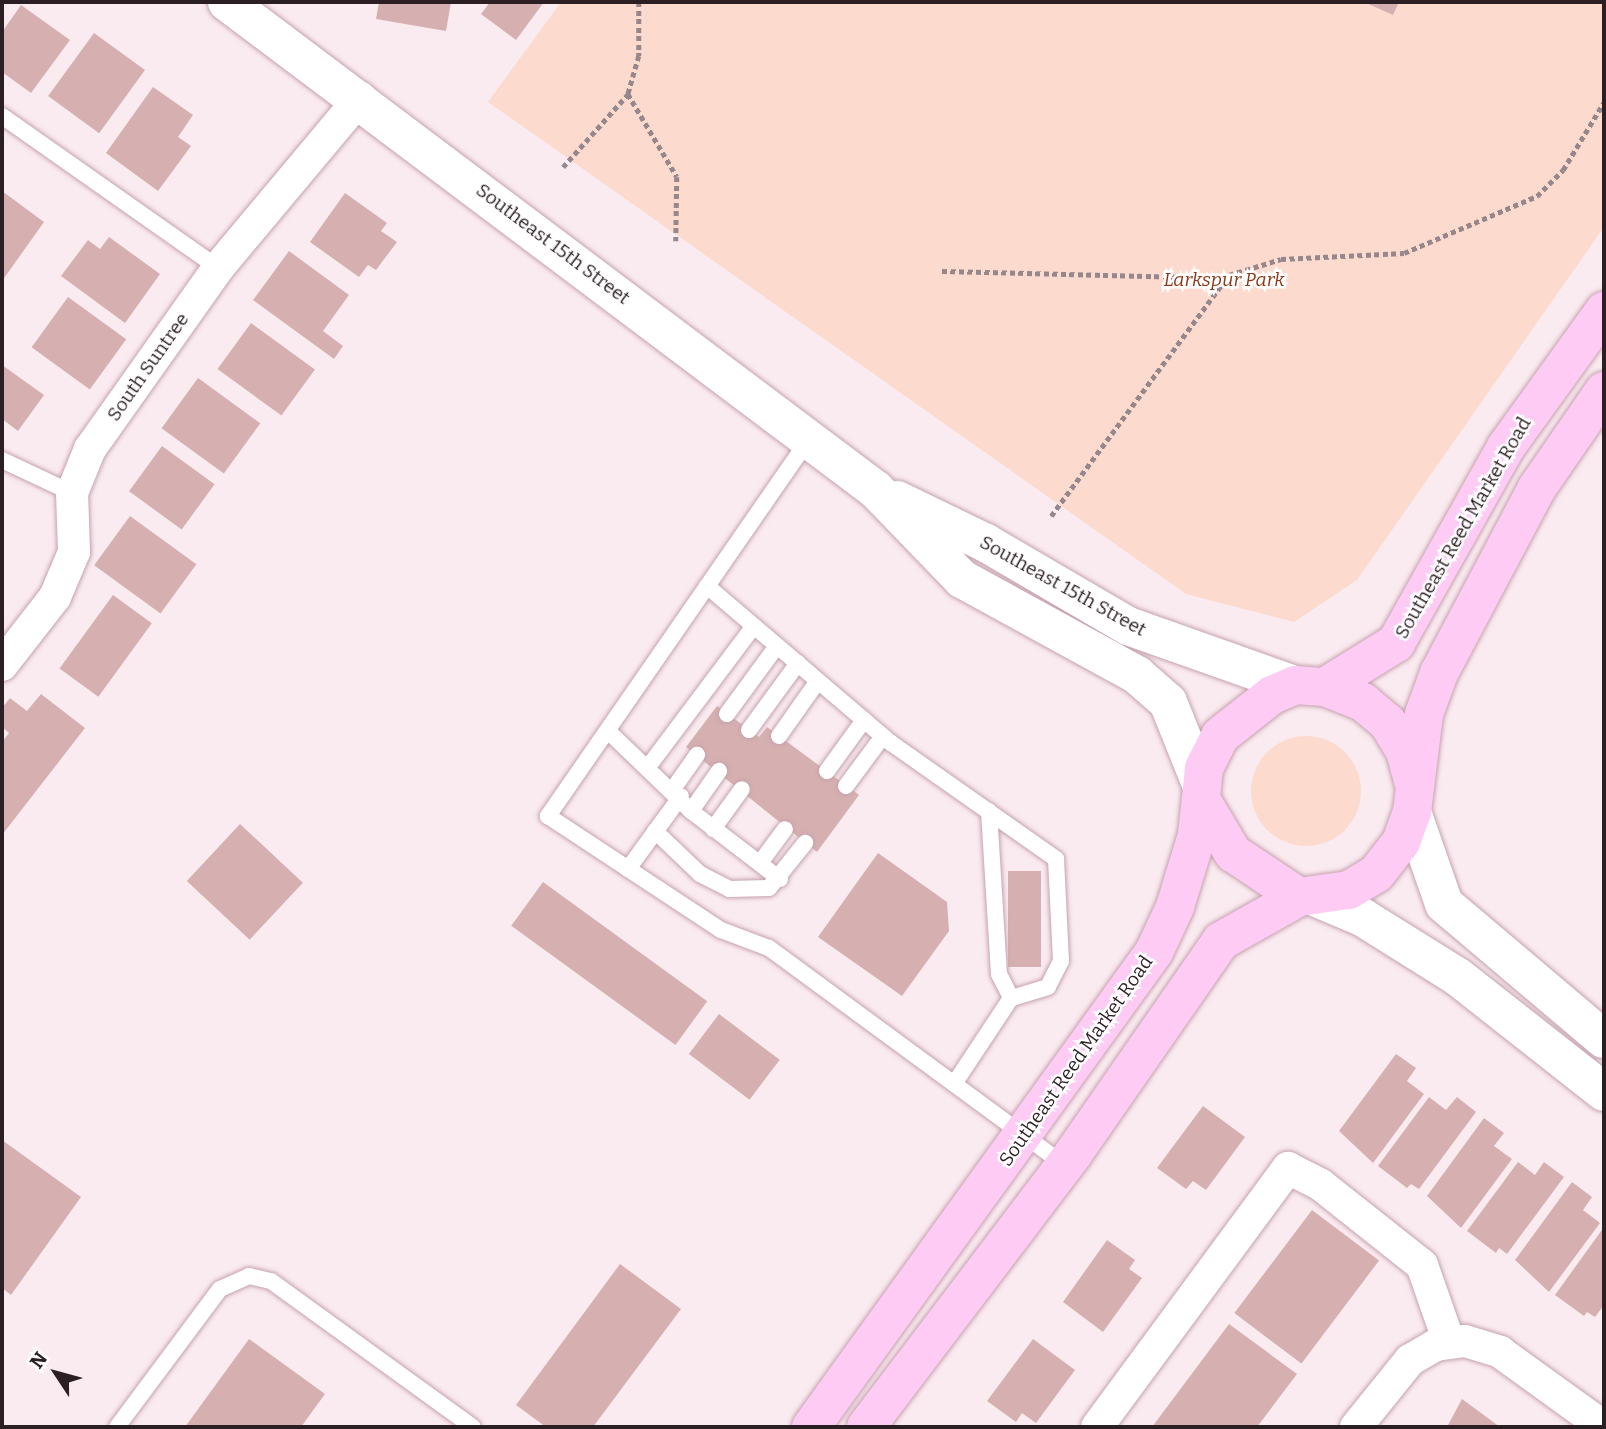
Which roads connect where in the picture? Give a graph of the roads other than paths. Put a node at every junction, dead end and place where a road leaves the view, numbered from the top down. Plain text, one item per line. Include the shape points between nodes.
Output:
1 (227, 2) edge
2 (360, 98) junction
3 (2, 116) edge
4 (219, 268) junction
5 (1604, 311) edge
6 (1604, 391) edge
7 (809, 438) junction
8 (2, 460) edge
9 (876, 490) junction
10 (72, 493) junction
11 (707, 586) junction
12 (754, 626) junction
13 (777, 646) junction
14 (798, 663) junction
15 (2, 665) edge
16 (818, 681) junction
17 (1310, 686) junction
18 (727, 714) dead end
19 (864, 720) junction
20 (749, 730) dead end
21 (608, 731) junction
22 (779, 736) dead end
23 (883, 736) junction
24 (697, 755) dead end
25 (648, 767) junction
26 (719, 771) dead end
27 (827, 771) dead end
28 (846, 786) dead end
29 (743, 789) dead end
30 (677, 792) junction
31 (1202, 793) junction
32 (1412, 797) junction
33 (691, 811) junction
34 (989, 811) junction
35 (713, 829) junction
36 (785, 829) dead end
37 (655, 831) junction
38 (805, 844) dead end
39 (760, 863) junction
40 (628, 869) junction
41 (780, 879) junction
42 (1309, 898) junction
43 (1011, 998) junction
44 (1604, 1039) edge
45 (954, 1084) junction
46 (1604, 1092) edge
47 (1023, 1136) junction
48 (1064, 1165) junction
49 (1449, 1342) junction
50 (117, 1427) edge
51 (473, 1427) edge
52 (811, 1427) edge
53 (866, 1427) edge
54 (1097, 1427) edge
55 (1356, 1427) edge
56 (1604, 1427) edge

1 - 2 main road, Southeast 15th Street
2 - 4 street, South Suntree
2 - 7 main road, Southeast 15th Street
3 - 4 lane
4 - 10 street, South Suntree via 90,449
5 - 17 main road, Southeast Reed Market Road via 1506,447 1396,643
6 - 32 main road via 1536,488 1445,661 1424,714
7 - 9 main road, Southeast 15th Street
7 - 11 lane
8 - 10 lane
9 - 17 main road, Southeast 15th Street via 986,543 1128,626
9 - 31 main road, Southeast 15th Street via 962,579 1137,675 1168,702
10 - 15 street, South Suntree via 74,552 55,597
11 - 12 lane
11 - 21 lane
12 - 13 lane
12 - 25 lane
13 - 14 lane
13 - 18 lane
14 - 16 lane
14 - 20 lane
16 - 19 lane
16 - 22 lane
17 - 31 main road, Southeast Reed Market Road via 1243,713 1220,736
17 - 32 main road, Southeast 15th Street via 1363,702 1388,723
19 - 23 lane
19 - 27 lane
21 - 25 lane
21 - 40 lane via 548,816
23 - 28 lane
23 - 34 lane
24 - 30 lane
25 - 30 lane
26 - 33 lane
29 - 35 lane
30 - 33 lane
30 - 37 lane
31 - 42 main road, Southeast 15th Street via 1233,853
31 - 47 main road, Southeast Reed Market Road via 1175,908 1154,952
32 - 42 main road via 1401,842 1376,874
32 - 44 main road, Southeast 15th Street via 1444,904
33 - 35 lane
34 - 43 lane via 999,974
34 - 43 lane via 1056,859 1061,961 1048,987
35 - 39 lane
36 - 39 lane
37 - 40 lane
37 - 41 lane via 700,874 729,889 769,888
38 - 41 lane
39 - 41 lane
40 - 45 lane via 721,930 769,948
42 - 46 main road, Southeast 15th Street via 1362,917 1458,977
42 - 48 main road via 1221,941
43 - 45 lane
45 - 47 lane
47 - 48 lane
47 - 52 main road, Southeast Reed Market Road
48 - 53 main road
49 - 54 street via 1422,1265 1321,1185 1287,1168
49 - 55 street via 1410,1360
49 - 56 street via 1500,1352
50 - 51 lane via 220,1289 249,1276 271,1281

